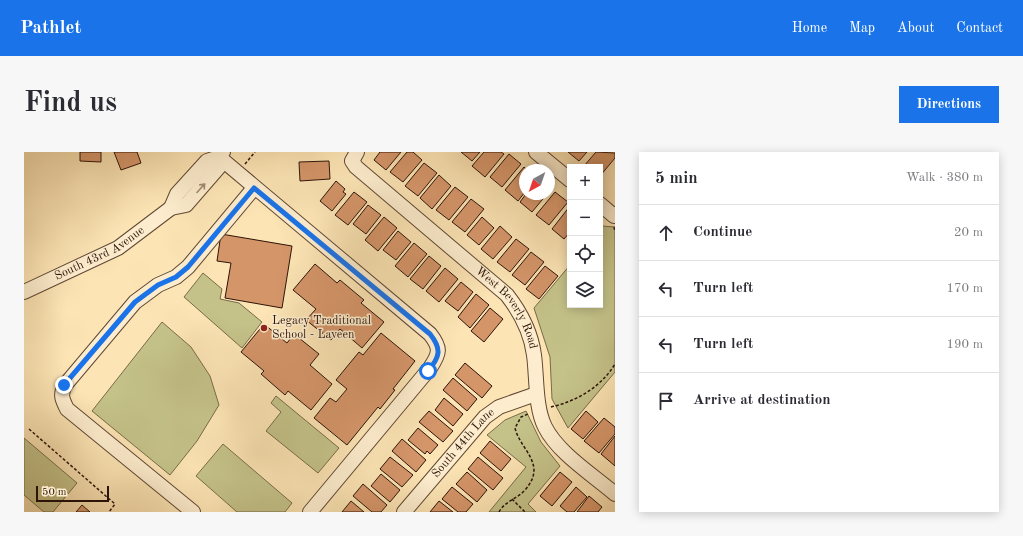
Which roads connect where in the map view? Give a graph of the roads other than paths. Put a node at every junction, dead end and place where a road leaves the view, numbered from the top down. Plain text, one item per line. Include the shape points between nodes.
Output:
1 (356, 152) edge
2 (536, 152) edge
3 (221, 154) edge
4 (567, 178) edge
5 (254, 188) junction
6 (603, 206) edge
7 (614, 215) edge
8 (24, 292) edge
9 (536, 394) junction
10 (615, 494) edge
11 (193, 512) edge
12 (310, 512) edge
13 (404, 512) edge

1 - 9 street, West Beverly Road via 352,161 356,167 513,302 530,335 534,354
2 - 4 street
3 - 5 street
3 - 8 street, South 43rd Avenue via 219,167 186,204 172,208 118,248
5 - 11 street via 188,267 135,302 64,385 62,392 61,398 67,409
5 - 12 street via 430,334 439,351 430,368
6 - 7 street
9 - 10 street, West Beverly Road via 544,426 554,440
9 - 13 street, South 44th Lane via 499,407 485,417

